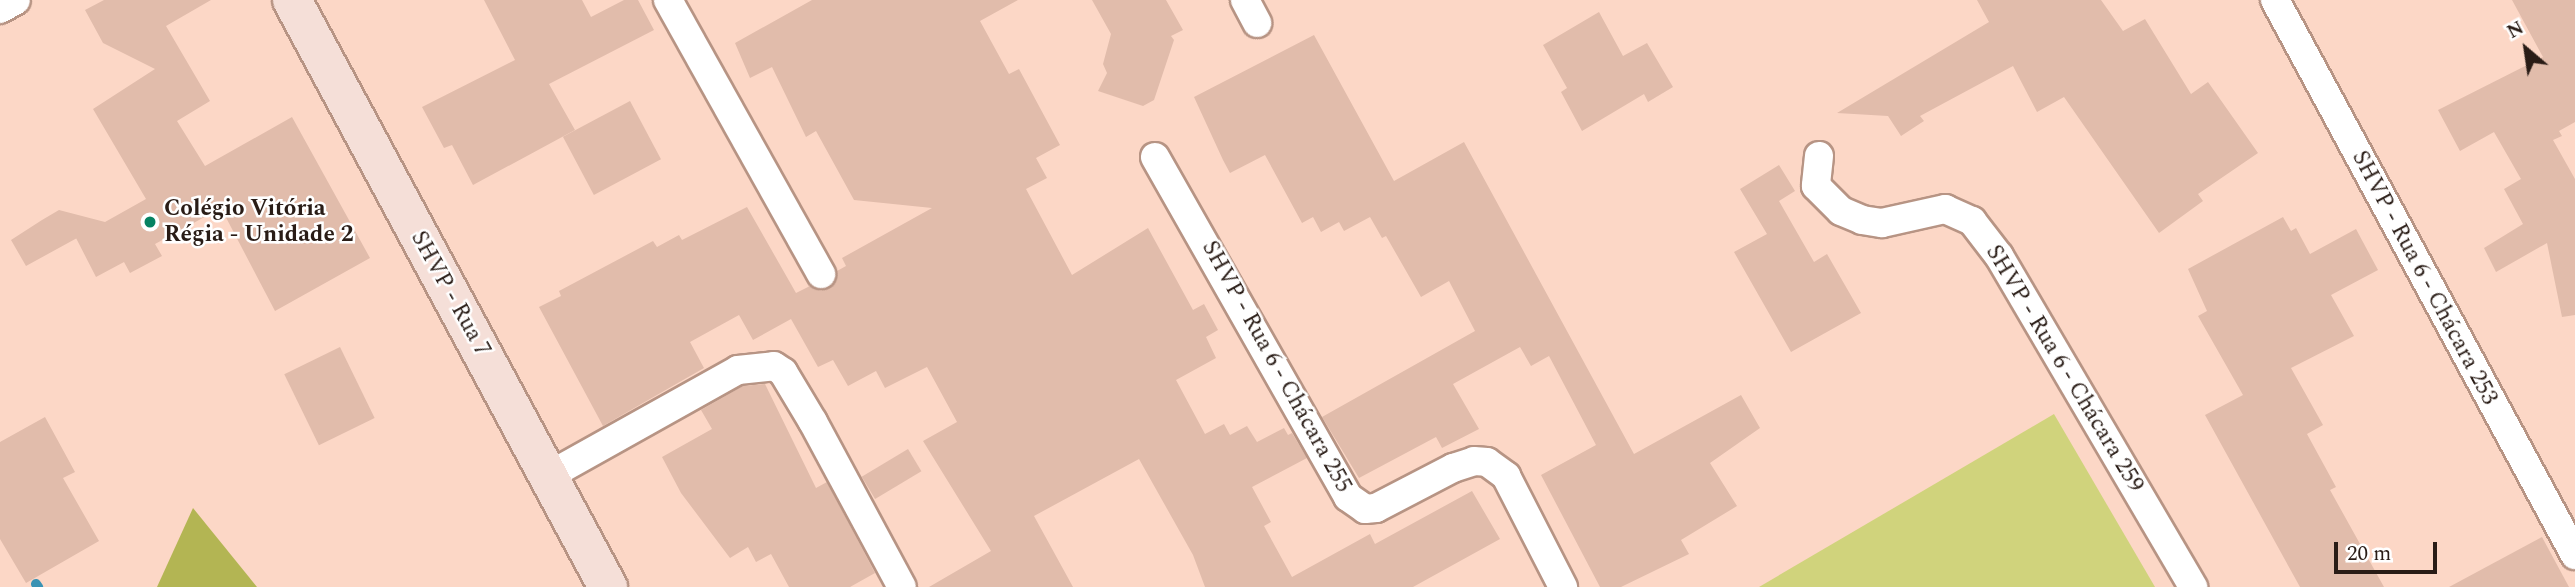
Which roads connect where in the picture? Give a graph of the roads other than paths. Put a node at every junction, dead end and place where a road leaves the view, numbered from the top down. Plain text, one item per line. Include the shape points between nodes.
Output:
1 (16, 0) edge
2 (292, 0) edge
3 (668, 0) edge
4 (2275, 0) edge
5 (0, 9) edge
6 (1819, 156) dead end
7 (1155, 157) dead end
8 (821, 274) dead end
9 (550, 475) junction
10 (2575, 555) edge
11 (608, 587) edge
12 (902, 587) edge
13 (1563, 587) edge
14 (2193, 587) edge

1 - 5 street
2 - 9 street, SHVP - Rua 7
3 - 8 street
4 - 10 street, SHVP - Rua 6 - Chácara 253
6 - 14 street, SHVP - Rua 6 - Chácara 259 via 1816,186 1841,211 1862,220 1882,223 1945,209 1972,221 1999,256
7 - 13 street, SHVP - Rua 6 - Chácara 255 via 1349,497 1365,509 1376,508 1453,468 1487,462 1506,477
9 - 11 street, SHVP - Rua 7
9 - 12 street via 738,370 774,366 813,422

